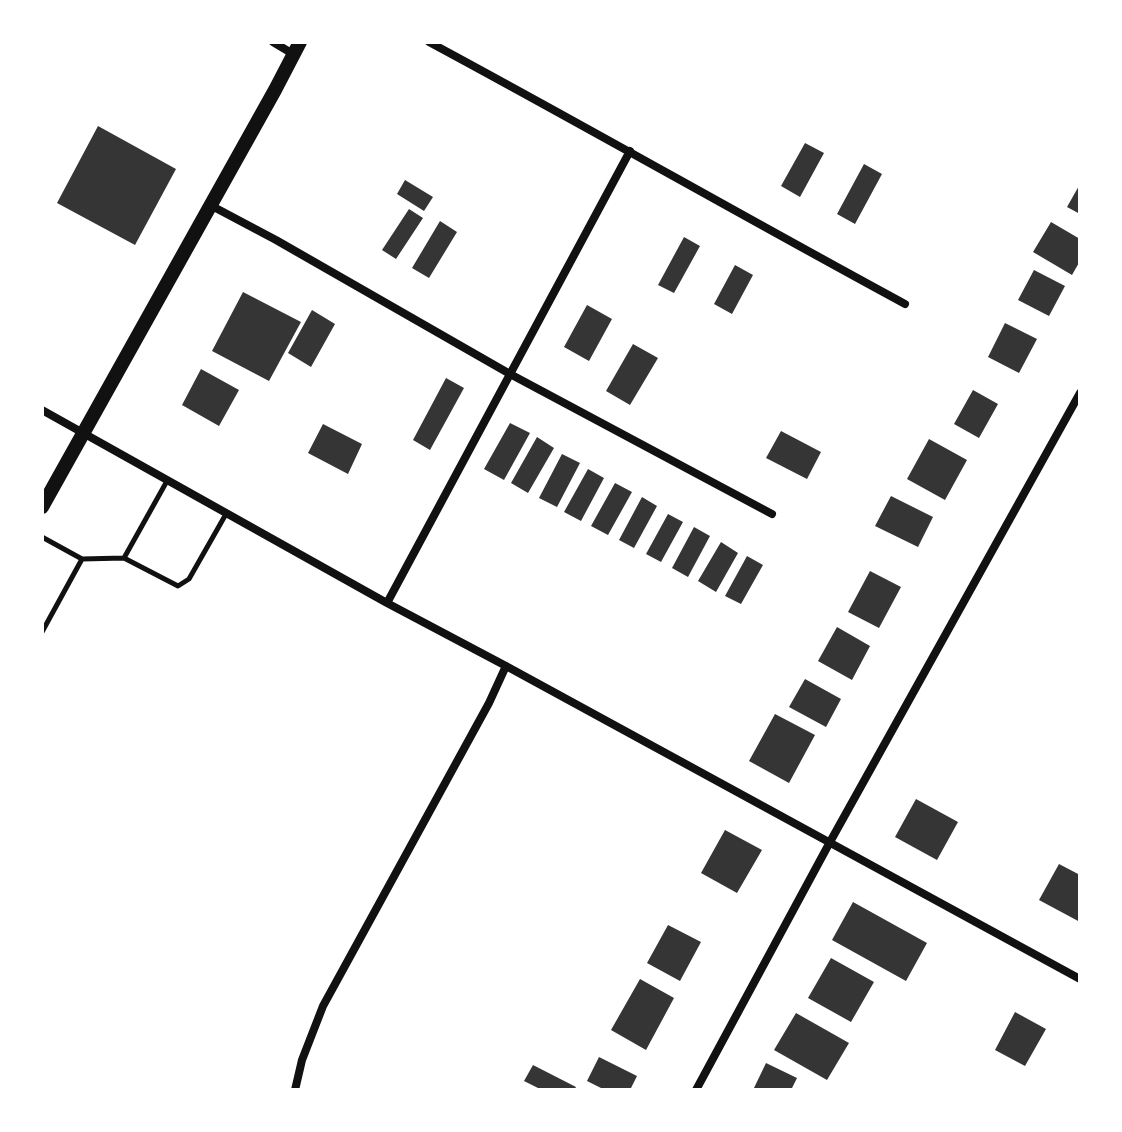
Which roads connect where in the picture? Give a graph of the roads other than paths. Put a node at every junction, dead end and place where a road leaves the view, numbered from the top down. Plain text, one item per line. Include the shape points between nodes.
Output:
1 (273, 42) edge
2 (429, 42) edge
3 (296, 48) edge
4 (630, 151) junction
5 (210, 205) junction
6 (905, 304) dead end
7 (510, 374) junction
8 (1080, 393) edge
9 (42, 410) edge
10 (83, 433) junction
11 (168, 480) junction
12 (42, 507) edge
13 (227, 513) junction
14 (772, 514) dead end
15 (42, 537) edge
16 (124, 558) junction
17 (82, 559) junction
18 (387, 603) junction
19 (42, 632) edge
20 (506, 666) junction
21 (830, 842) junction
22 (1080, 979) edge
23 (295, 1090) edge
24 (696, 1090) edge

1 - 3 street
2 - 4 street
3 - 5 main road
4 - 6 street
4 - 7 street
5 - 7 street
5 - 10 main road
7 - 14 street
7 - 18 street
8 - 21 street
9 - 10 street
10 - 11 street
10 - 12 main road
11 - 13 street
11 - 16 lane
13 - 16 lane via 189,579 178,586
13 - 18 street
15 - 17 lane
16 - 17 lane
17 - 19 lane
18 - 20 street
20 - 21 street
20 - 23 street via 323,1006
21 - 22 street
21 - 24 street

